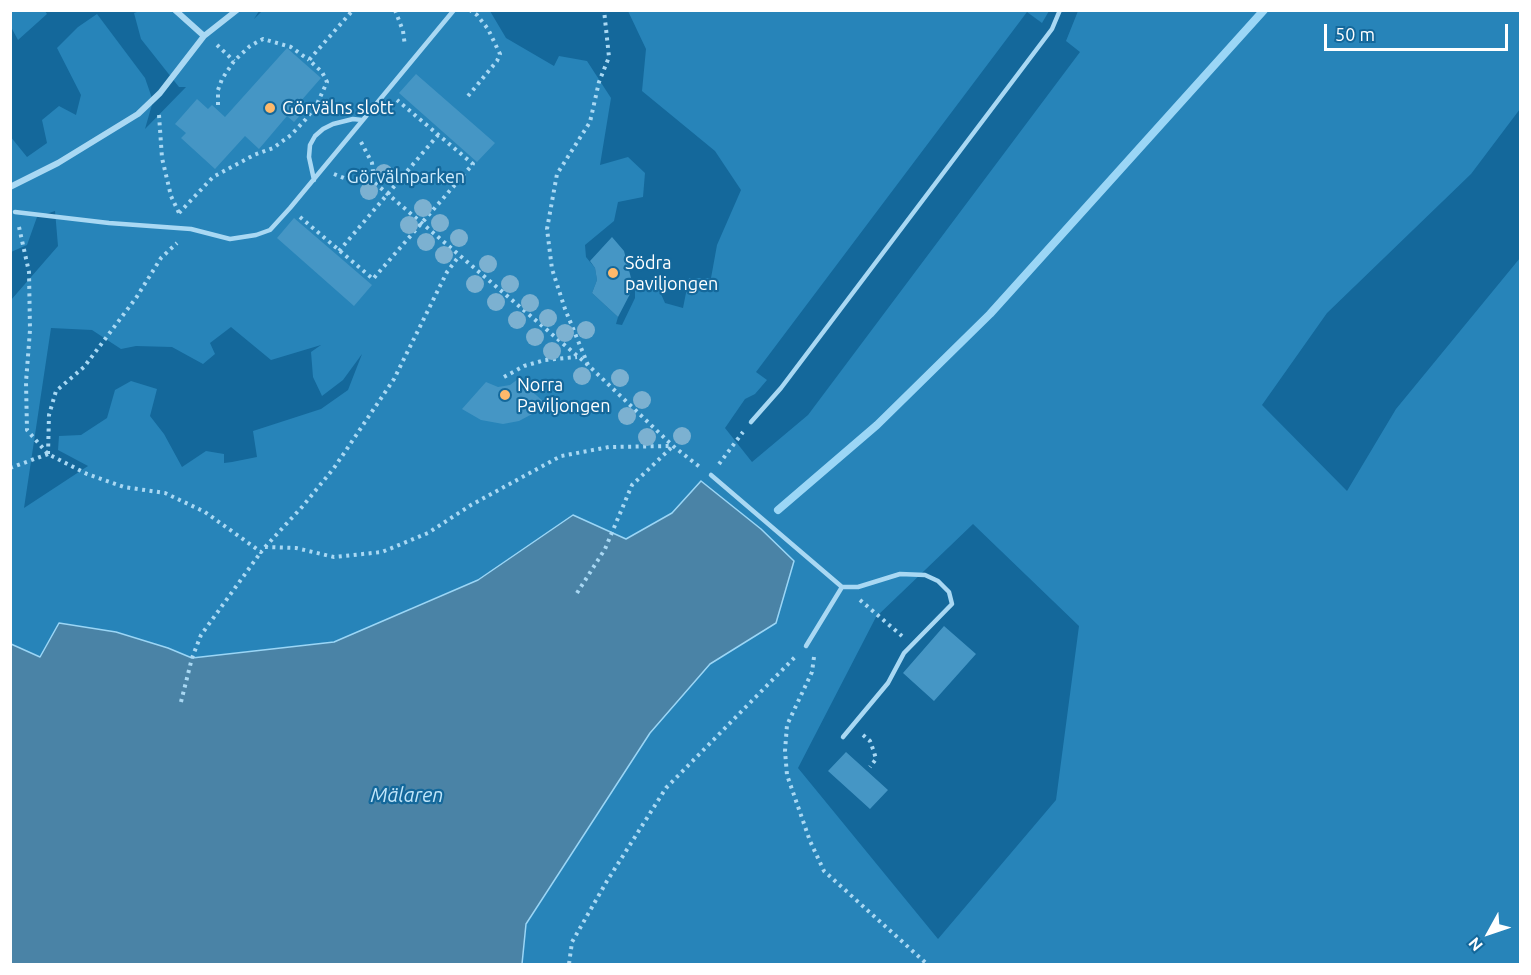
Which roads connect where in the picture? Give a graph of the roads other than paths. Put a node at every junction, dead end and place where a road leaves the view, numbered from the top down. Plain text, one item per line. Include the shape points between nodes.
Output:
1 (175, 10) edge
2 (237, 10) edge
3 (454, 10) edge
4 (1060, 10) edge
5 (204, 36) junction
6 (362, 120) junction
7 (314, 180) junction
8 (10, 187) edge
9 (15, 212) road end
10 (751, 422) road end
11 (711, 475) road end
12 (842, 587) junction
13 (806, 646) road end
14 (843, 737) dead end

1 - 5 street
2 - 5 street
3 - 6 lane
4 - 10 lane via 1052,29 781,388
5 - 8 street via 138,114
6 - 7 lane
6 - 7 lane via 333,124 315,136 309,157
7 - 9 lane via 270,230 230,239 191,229
11 - 12 lane
12 - 13 lane
12 - 14 lane via 858,587 900,574 926,575 950,592 952,604 904,653 888,683

